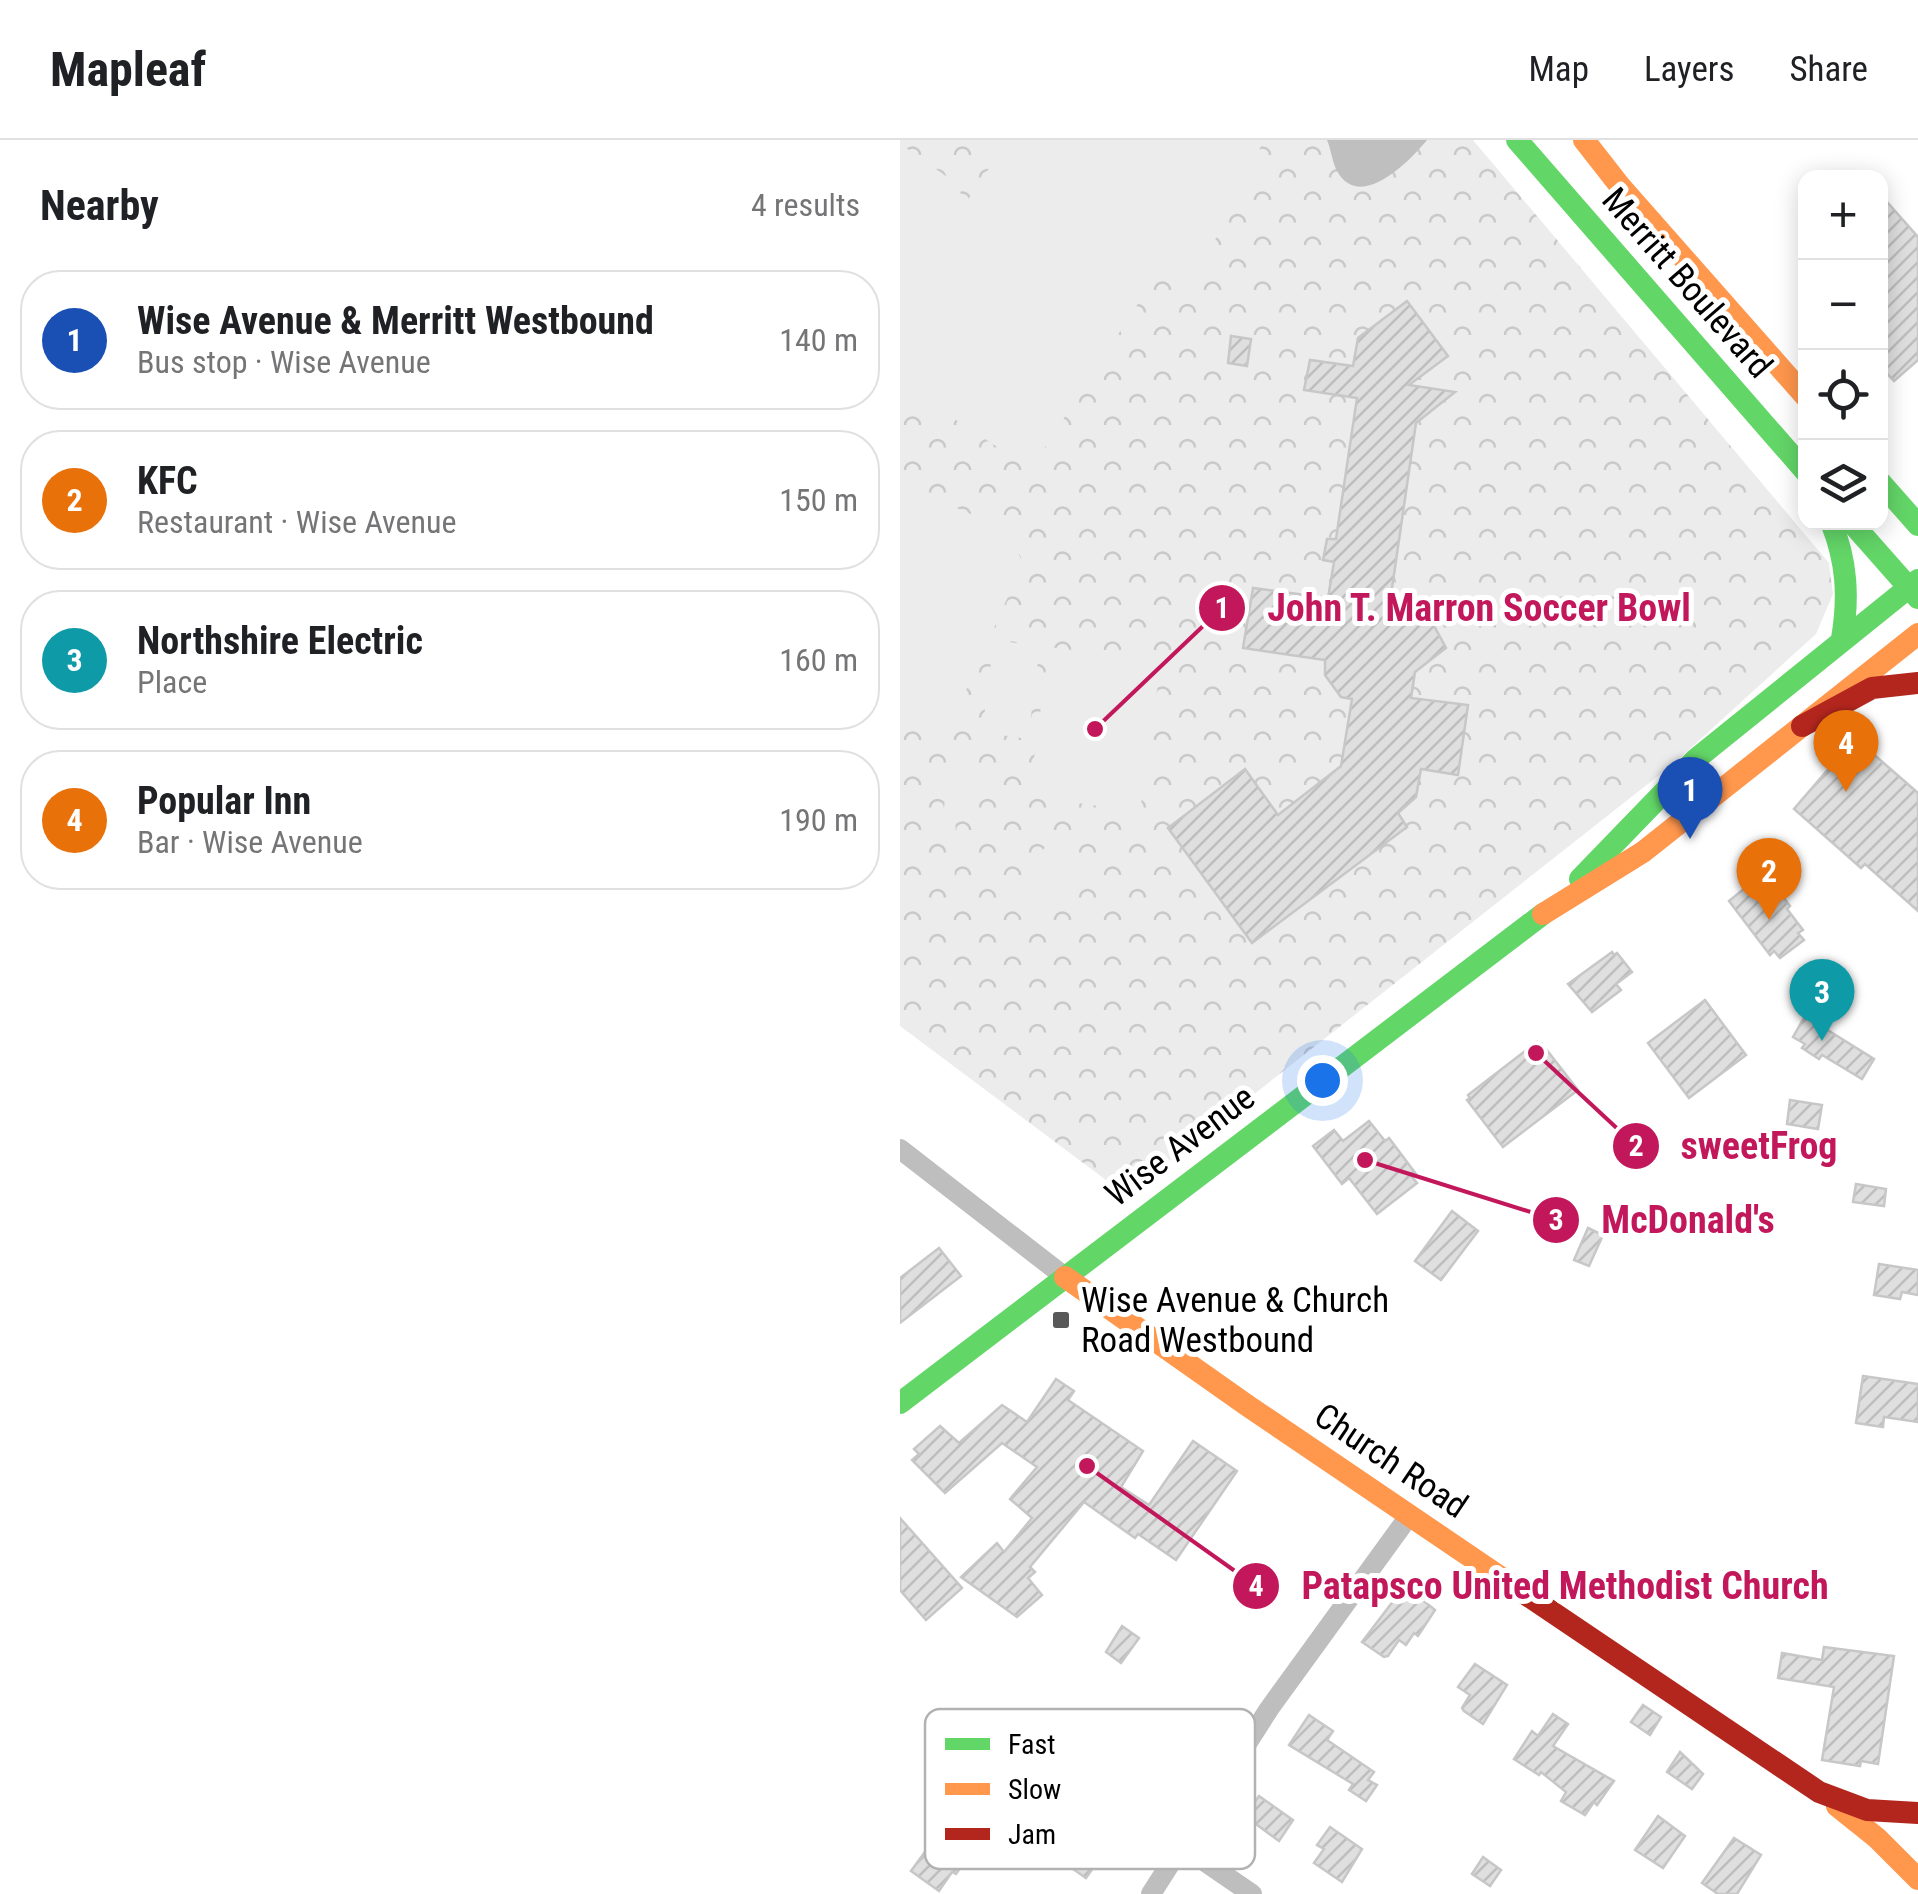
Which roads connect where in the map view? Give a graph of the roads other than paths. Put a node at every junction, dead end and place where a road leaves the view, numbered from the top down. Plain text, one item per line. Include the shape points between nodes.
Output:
1 (1517, 140) edge
2 (1584, 140) edge
3 (1798, 388) edge
4 (1798, 463) edge
5 (1888, 475) edge
6 (1888, 491) edge
7 (1918, 491) edge
8 (1918, 526) edge
9 (1834, 530) edge
10 (1859, 530) edge
11 (1915, 589) edge
12 (1918, 634) edge
13 (1842, 639) junction
14 (1918, 683) edge
15 (1802, 726) junction
16 (1550, 910) junction
17 (900, 1149) edge
18 (1064, 1278) junction
19 (900, 1403) edge
20 (1409, 1516) junction
21 (1255, 1731) edge
22 (1820, 1792) junction
23 (1918, 1813) edge
24 (1167, 1869) edge
25 (1216, 1869) edge
26 (1918, 1879) edge
27 (1151, 1894) edge
28 (1252, 1894) edge

1 - 4 main road, Merritt Boulevard
2 - 3 main road, Merritt Boulevard
5 - 7 main road
6 - 8 main road
9 - 13 main road via 1847,569
10 - 11 main road
11 - 13 main road, Wise Avenue
12 - 15 main road, Wise Avenue
13 - 16 main road, Wise Avenue via 1696,759
14 - 15 main road via 1872,688
15 - 16 main road, Wise Avenue via 1644,852
16 - 18 main road, Wise Avenue
17 - 18 street, Church Road
18 - 19 main road, Wise Avenue
18 - 20 main road, Church Road
20 - 21 street
20 - 22 main road, Church Road
22 - 23 main road, Church Road via 1867,1810
22 - 26 main road
24 - 27 street
25 - 28 street

